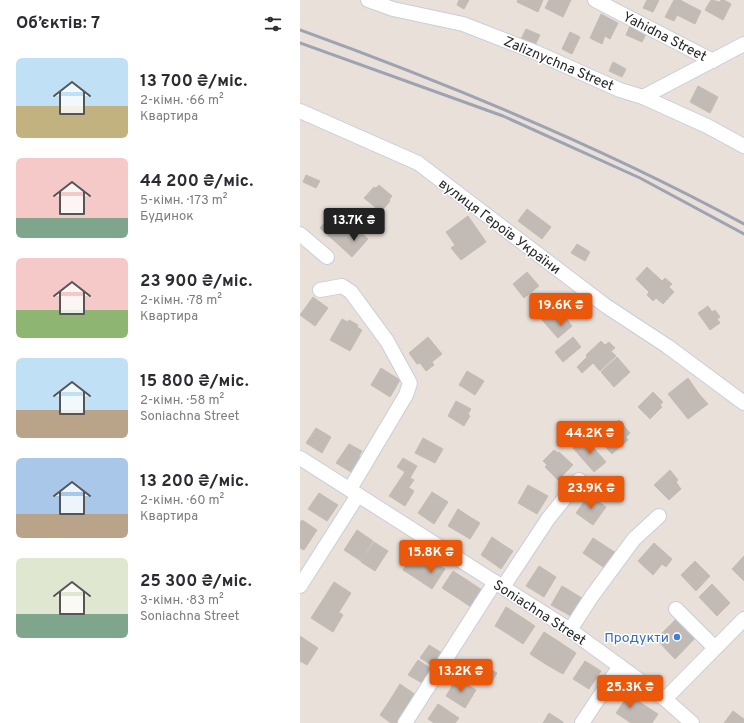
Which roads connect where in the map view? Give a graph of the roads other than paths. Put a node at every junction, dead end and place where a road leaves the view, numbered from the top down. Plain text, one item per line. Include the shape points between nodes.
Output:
1 (368, 0) edge
2 (595, 0) edge
3 (744, 44) edge
4 (713, 61) junction
5 (643, 98) junction
6 (301, 113) edge
7 (744, 146) edge
8 (300, 234) edge
9 (327, 257) dead end
10 (320, 290) dead end
11 (744, 403) edge
12 (300, 458) edge
13 (579, 480) dead end
14 (354, 492) junction
15 (659, 516) dead end
16 (499, 584) junction
17 (300, 586) edge
18 (676, 610) dead end
19 (744, 619) edge
20 (570, 630) junction
21 (715, 648) junction
22 (620, 666) junction
23 (665, 699) junction
24 (405, 723) edge
25 (582, 723) edge
26 (692, 723) edge

1 - 5 street, Zaliznychna Street via 394,9 463,24
2 - 4 street, Yahidna Street
3 - 4 street
4 - 5 street
5 - 7 street, Zaliznychna Street via 707,126
6 - 11 street, вулиця Героїв України via 418,163 606,306 667,346
8 - 9 street
10 - 14 street via 342,286 352,292 387,341 410,383 406,396
12 - 14 street, Soniachna Street
13 - 16 street
14 - 16 street, Soniachna Street
14 - 17 street
15 - 20 street via 634,539
16 - 20 street, Soniachna Street
16 - 24 street
18 - 21 street
19 - 21 street
20 - 22 street, Soniachna Street
21 - 23 street
22 - 23 street, Soniachna Street
22 - 25 street
23 - 26 street, Soniachna Street

